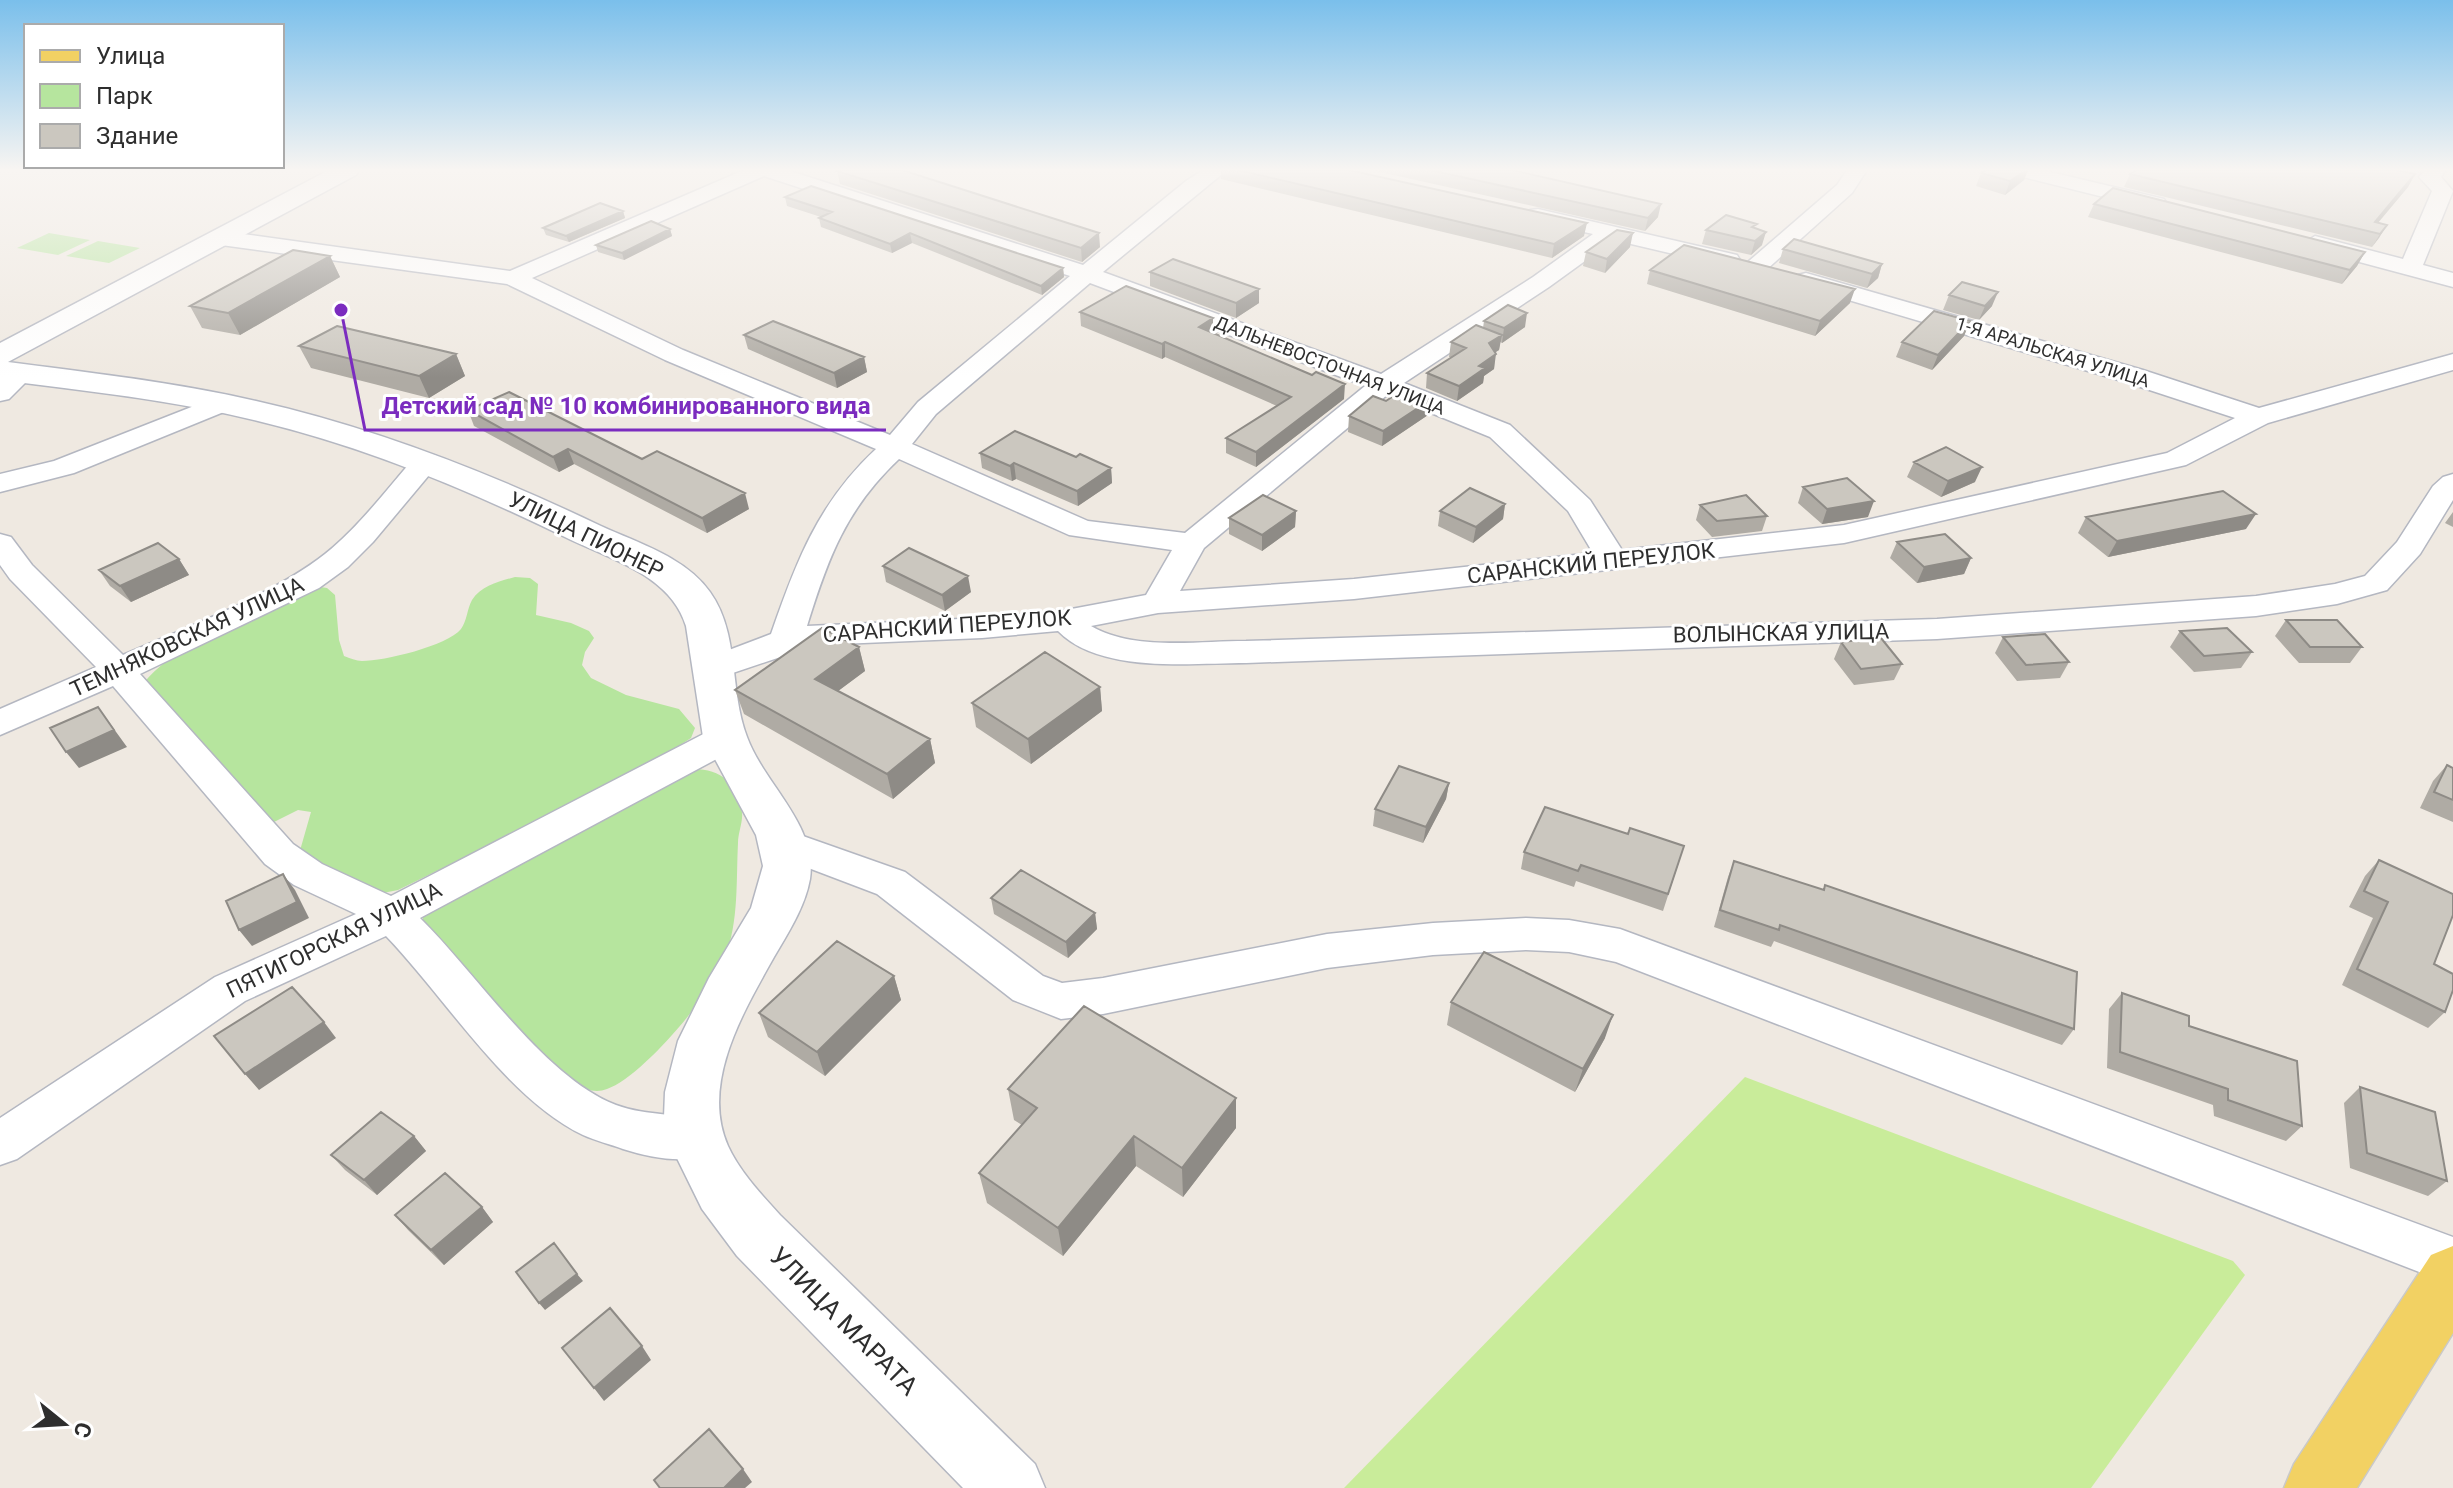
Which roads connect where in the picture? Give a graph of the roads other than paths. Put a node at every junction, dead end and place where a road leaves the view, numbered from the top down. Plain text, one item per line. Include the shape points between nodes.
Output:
1 (219, 239) edge
2 (232, 239) edge
3 (601, 239) edge
4 (981, 239) edge
5 (1128, 239) edge
6 (1600, 239) edge
7 (1647, 239) edge
8 (1787, 239) edge
9 (2300, 239) edge
10 (2422, 239) edge
11 (1757, 266) junction
12 (2411, 267) junction
13 (1087, 274) junction
14 (513, 278) junction
15 (2453, 280) edge
16 (2453, 362) edge
17 (5, 373) edge
18 (1384, 384) junction
19 (222, 403) junction
20 (2258, 417) junction
21 (895, 447) junction
22 (426, 462) junction
23 (0, 483) edge
24 (2453, 483) edge
25 (0, 543) edge
26 (1192, 543) junction
27 (1613, 561) junction
28 (10, 579) edge
29 (1158, 603) junction
30 (1066, 620) junction
31 (785, 641) junction
32 (712, 669) junction
33 (118, 670) junction
34 (0, 723) edge
35 (726, 738) junction
36 (783, 843) junction
37 (390, 916) junction
38 (696, 1139) junction
39 (0, 1144) edge
40 (2453, 1261) edge
41 (2453, 1276) edge
42 (1011, 1488) edge
43 (2318, 1488) edge

1 - 17 street, УЛИЦА ПИОНЕР
2 - 14 street
3 - 14 street
4 - 13 street, ДАЛЬНЕВОСТОЧНАЯ УЛИЦА
5 - 13 street
6 - 18 street
7 - 11 street, 1-Я АРАЛЬСКАЯ УЛИЦА
8 - 11 street
9 - 12 street
10 - 12 street
11 - 20 street, 1-Я АРАЛЬСКАЯ УЛИЦА
12 - 15 street
13 - 18 street, ДАЛЬНЕВОСТОЧНАЯ УЛИЦА
13 - 21 street via 927,408
14 - 21 street via 674,355
16 - 20 street, САРАНСКИЙ ПЕРЕУЛОК
17 - 19 street, УЛИЦА ПИОНЕР
18 - 26 street
18 - 27 street, ДАЛЬНЕВОСТОЧНАЯ УЛИЦА via 1500,431 1580,506
19 - 22 street, УЛИЦА ПИОНЕР
19 - 23 street via 64,467
20 - 27 street, САРАНСКИЙ ПЕРЕУЛОК via 2176,459 1844,534
21 - 26 street via 1080,529
21 - 31 street via 863,477 830,523
22 - 32 street, УЛИЦА ПИОНЕР via 560,520 674,579 699,603
22 - 33 street, ТЕМНЯКОВСКАЯ УЛИЦА via 362,536 308,581
24 - 30 street, ВОЛЫНСКАЯ УЛИЦА via 2409,547 2376,583 2256,606 1937,629 1246,652 1115,648 1081,635
25 - 28 street
26 - 29 street
27 - 29 street, САРАНСКИЙ ПЕРЕУЛОК via 1354,589
28 - 33 street
29 - 30 street, САРАНСКИЙ ПЕРЕУЛОК
30 - 31 street, САРАНСКИЙ ПЕРЕУЛОК via 816,634
31 - 32 street, САРАНСКИЙ ПЕРЕУЛОК
32 - 35 street, УЛИЦА ПИОНЕР
33 - 34 street, ТЕМНЯКОВСКАЯ УЛИЦА
33 - 37 street via 296,870
35 - 36 street, УЛИЦА ПИОНЕР
35 - 37 street, ПЯТИГОРСКАЯ УЛИЦА
36 - 38 street, УЛИЦА ПИОНЕР via 787,865 778,902 705,1043 694,1082
36 - 40 street via 891,883 1028,988 1061,1001 1327,951 1433,939 1526,934 1620,946
37 - 38 street via 558,1096 637,1136
37 - 39 street, ПЯТИГОРСКАЯ УЛИЦА via 230,989
38 - 42 street, УЛИЦА МАРАТА via 722,1188 766,1242
41 - 43 main road

